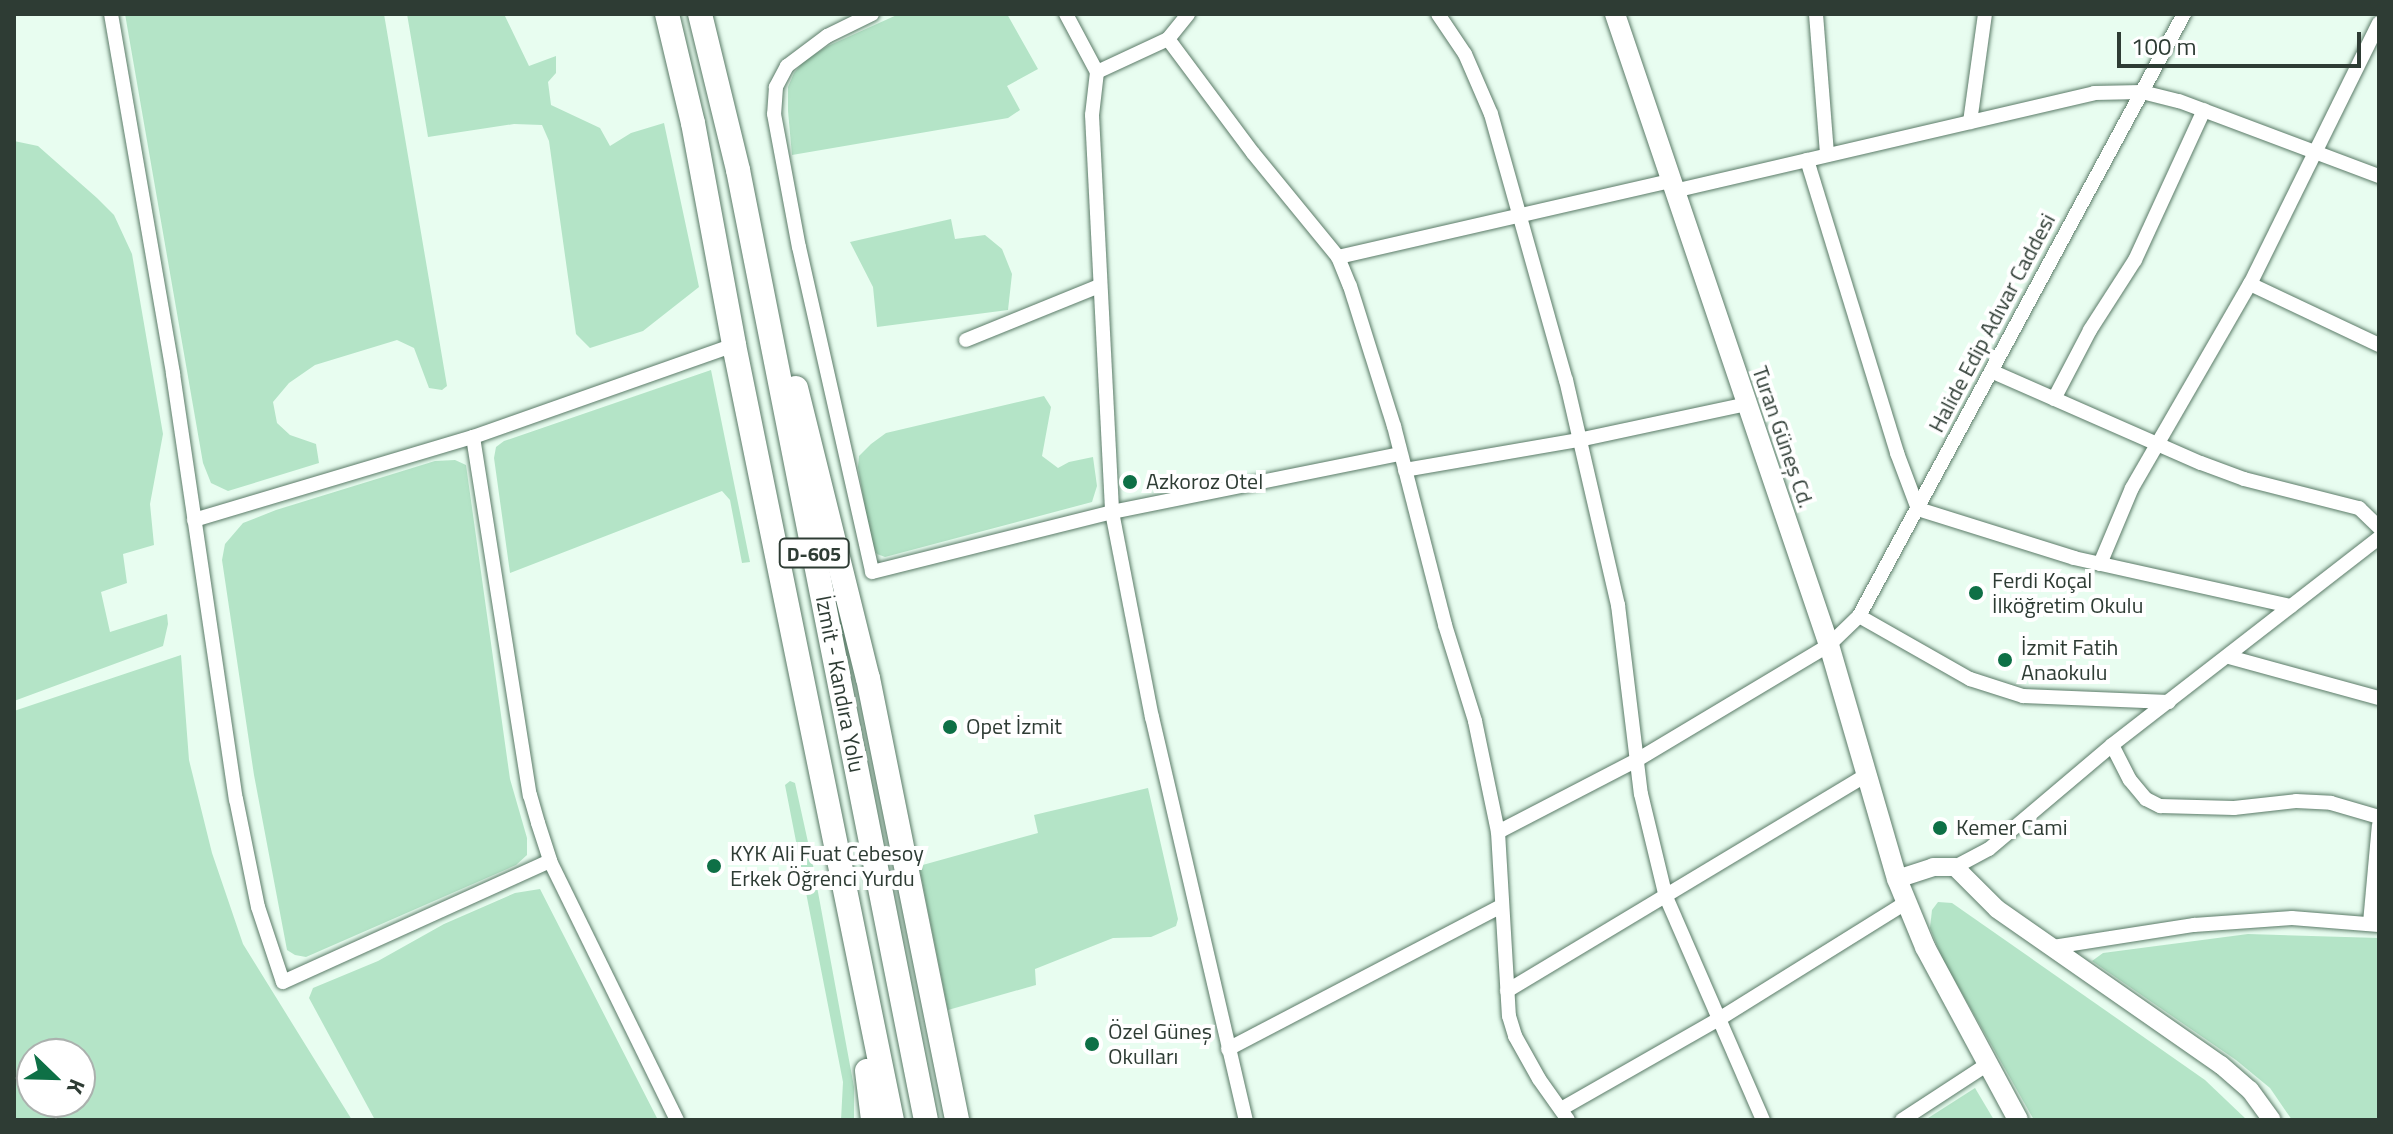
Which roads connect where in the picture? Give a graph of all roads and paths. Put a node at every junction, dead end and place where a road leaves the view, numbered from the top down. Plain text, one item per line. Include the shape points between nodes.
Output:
1 (111, 14) edge
2 (667, 14) edge
3 (700, 14) edge
4 (872, 14) edge
5 (1066, 14) edge
6 (1188, 14) edge
7 (1438, 14) edge
8 (1615, 14) edge
9 (1816, 14) edge
10 (1985, 14) edge
11 (2184, 14) edge
12 (2379, 23) edge
13 (1168, 39) junction
14 (1097, 72) junction
15 (2142, 92) junction
16 (2204, 110) junction
17 (1970, 122) junction
18 (2316, 151) junction
19 (1827, 155) junction
20 (1807, 160) junction
21 (738, 170) junction
22 (2379, 176) edge
23 (1672, 186) junction
24 (1518, 215) junction
25 (1338, 257) junction
26 (2250, 284) junction
27 (1099, 286) junction
28 (966, 340) dead end
29 (734, 345) junction
30 (2379, 345) edge
31 (1991, 371) junction
32 (2054, 399) junction
33 (1747, 404) junction
34 (473, 437) junction
35 (1579, 440) junction
36 (2155, 446) junction
37 (1400, 454) junction
38 (1405, 470) junction
39 (1918, 509) junction
40 (1112, 512) junction
41 (194, 520) junction
42 (2379, 527) edge
43 (2379, 538) edge
44 (2100, 564) junction
45 (2291, 606) junction
46 (1859, 616) junction
47 (1829, 645) junction
48 (2229, 657) junction
49 (2379, 698) edge
50 (2169, 702) junction
51 (2112, 745) junction
52 (1637, 760) junction
53 (1866, 775) junction
54 (2379, 817) edge
55 (2379, 825) edge
56 (1498, 832) junction
57 (550, 861) junction
58 (1955, 867) junction
59 (843, 875) junction
60 (1897, 879) junction
61 (1666, 897) junction
62 (1907, 902) junction
63 (1501, 906) junction
64 (2374, 924) edge
65 (2053, 947) junction
66 (1507, 991) junction
67 (1719, 1019) junction
68 (1228, 1049) junction
69 (1988, 1064) junction
70 (1565, 1115) edge
71 (677, 1120) edge
72 (873, 1120) edge
73 (892, 1120) edge
74 (926, 1120) edge
75 (957, 1120) edge
76 (1246, 1120) edge
77 (1763, 1120) edge
78 (1902, 1120) edge
79 (2018, 1120) edge
80 (2272, 1120) edge

1 - 41 street
2 - 29 highway, İzmit - Kandıra Yolu / D-605
3 - 21 highway, İzmit - Kandıra Yolu / D-605
4 - 40 street via 827,36 787,66 776,87 774,114 872,572
5 - 14 street
6 - 13 street
7 - 24 street via 1465,54 1491,114
8 - 23 main road, Turan Güneş Cd.
9 - 19 street
10 - 17 street
11 - 15 street, Halide Edip Adıvar Caddesi
12 - 18 street
13 - 14 street
13 - 25 street
14 - 27 street via 1092,115
15 - 16 street
15 - 17 street via 2094,93
15 - 31 street, Halide Edip Adıvar Caddesi
16 - 18 street
16 - 32 street via 2135,260
17 - 19 street
18 - 22 street
18 - 26 street
19 - 20 street
20 - 23 street
20 - 39 street
21 - 74 highway, İzmit - Kandıra Yolu / D-605
21 - 75 highway via 843,569
23 - 24 street
23 - 33 main road, Turan Güneş Cd.
24 - 25 street
24 - 35 street
25 - 37 street
26 - 30 street
26 - 36 street
27 - 28 street
27 - 40 street
29 - 34 street
29 - 59 highway, İzmit - Kandıra Yolu / D-605
31 - 32 street
31 - 39 street, Halide Edip Adıvar Caddesi
32 - 36 street
33 - 35 street
33 - 47 main road, Turan Güneş Cd.
34 - 41 street
34 - 57 street via 530,795
35 - 38 street
35 - 52 street via 1618,605
36 - 42 street via 2244,479 2359,508
36 - 44 street
37 - 38 street
37 - 40 street
38 - 56 street via 1475,721
39 - 44 street
39 - 46 street, Halide Edip Adıvar Caddesi
40 - 68 street
41 - 57 street via 246,854 283,982
43 - 45 street
44 - 45 street
45 - 48 street
46 - 47 street, Halide Edip Adıvar Caddesi
46 - 50 street via 1970,679 2023,696
47 - 52 street, Halide Edip Adıvar Caddesi
47 - 53 main road, Turan Güneş Cd.
48 - 49 street
48 - 50 street
50 - 51 street
51 - 54 street via 2130,780 2160,806 2234,808 2296,801 2331,803
51 - 58 street via 1989,849
52 - 56 street, Halide Edip Adıvar Caddesi
52 - 61 street
53 - 60 main road, Turan Güneş Cd.
53 - 61 street
55 - 64 street
56 - 63 street
57 - 71 street
58 - 60 main road via 1933,867
58 - 65 main road via 1997,909
59 - 72 highway via 843,932
59 - 73 highway, İzmit - Kandıra Yolu / D-605
60 - 62 main road, Turan Güneş Cd.
61 - 66 street
61 - 67 street
62 - 67 street
62 - 69 main road, Turan Güneş Cd. via 1925,947
63 - 66 street
63 - 68 street
64 - 65 street via 2292,918 2194,925
65 - 80 main road via 2221,1065 2250,1090
66 - 70 street via 1515,1036
67 - 70 street
67 - 77 street
68 - 76 street
69 - 78 street
69 - 79 main road, Turan Güneş Cd.

